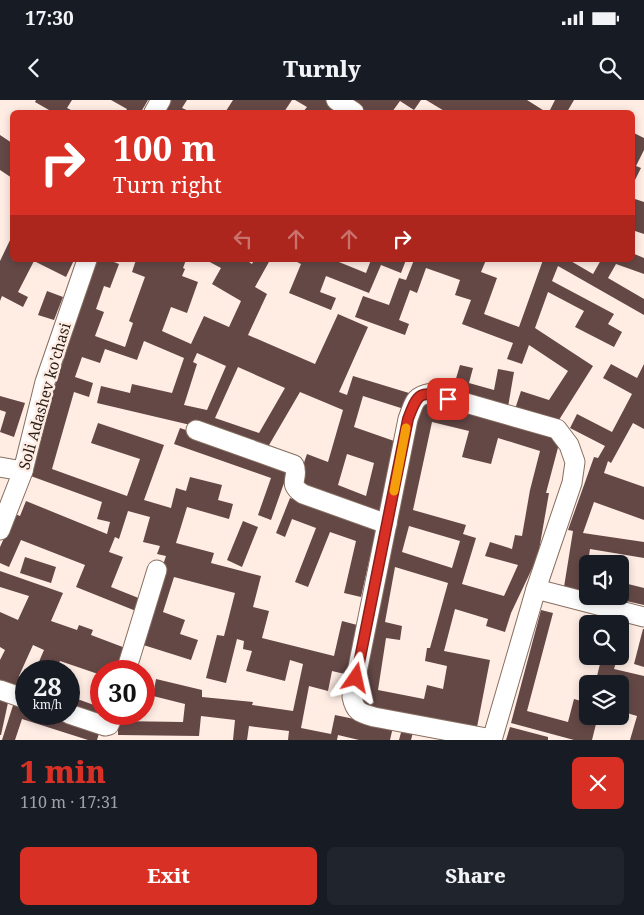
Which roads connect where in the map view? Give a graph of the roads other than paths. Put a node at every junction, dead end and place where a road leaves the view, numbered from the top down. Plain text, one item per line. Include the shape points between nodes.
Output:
1 (336, 100) edge
2 (351, 110) edge
3 (86, 262) edge
4 (196, 430) dead end
5 (0, 467) edge
6 (23, 471) junction
7 (387, 524) junction
8 (0, 530) edge
9 (157, 570) dead end
10 (536, 589) junction
11 (644, 617) edge
12 (129, 660) edge
13 (0, 690) edge
14 (15, 695) edge
15 (492, 740) edge

1 - 2 street
3 - 6 street, Soli Adashev ko'chasi via 45,382
4 - 7 street via 294,465 296,490
5 - 6 street
6 - 8 street, Soli Adashev ko'chasi
7 - 10 street via 408,419 420,395 430,394 557,429 569,445 575,462 572,483
7 - 15 street via 352,697 354,707 374,717
9 - 12 street
10 - 11 street
10 - 15 street
13 - 14 street

